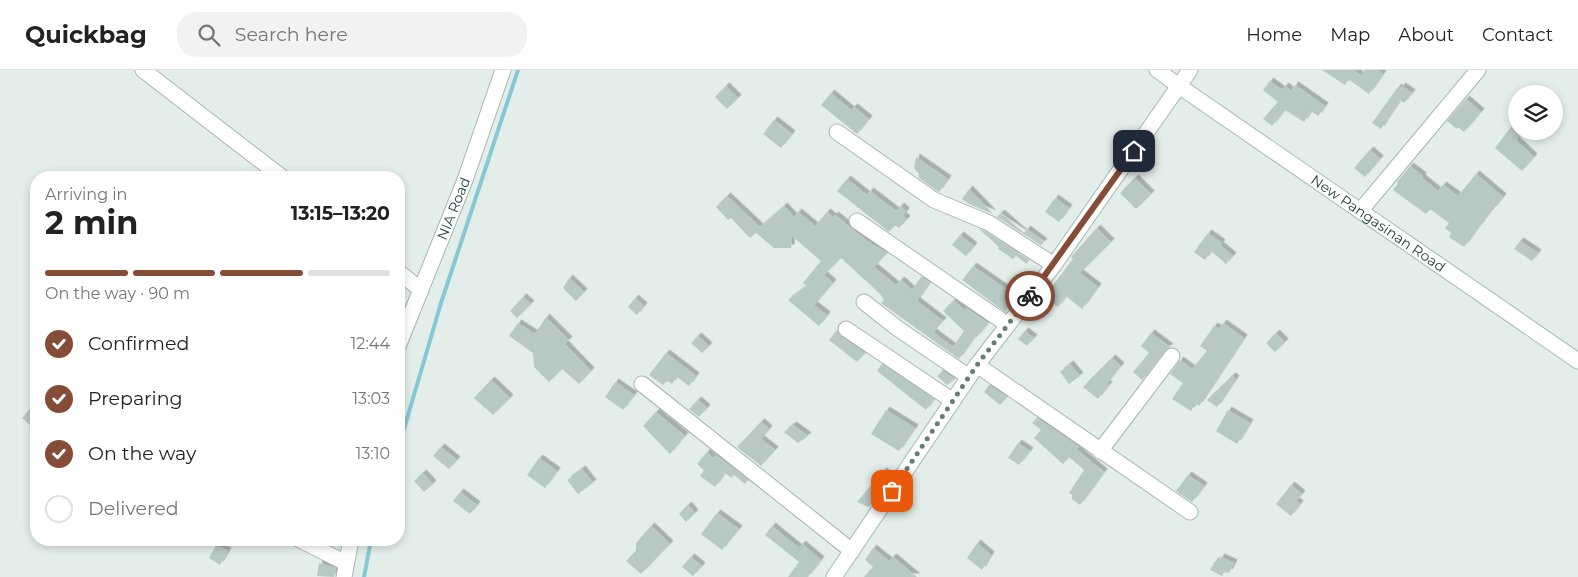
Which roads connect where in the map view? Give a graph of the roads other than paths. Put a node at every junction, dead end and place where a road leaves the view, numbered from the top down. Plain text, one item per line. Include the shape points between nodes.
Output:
1 (143, 70) edge
2 (503, 70) edge
3 (1157, 70) edge
4 (1190, 70) edge
5 (1478, 70) edge
6 (1179, 86) junction
7 (837, 132) dead end
8 (274, 171) edge
9 (1361, 210) junction
10 (857, 221) dead end
11 (1054, 265) junction
12 (405, 277) edge
13 (421, 290) junction
14 (864, 302) dead end
15 (1008, 325) junction
16 (405, 329) edge
17 (846, 329) dead end
18 (1172, 356) dead end
19 (1578, 361) edge
20 (973, 371) junction
21 (642, 384) dead end
22 (953, 401) junction
23 (1100, 451) junction
24 (1190, 512) dead end
25 (309, 546) edge
26 (350, 546) edge
27 (852, 551) junction
28 (345, 570) edge
29 (834, 577) edge

1 - 8 street
2 - 13 street, NIA Road via 465,180
3 - 6 street, New Pangasinan Road
4 - 6 street
5 - 9 street
6 - 9 street, New Pangasinan Road
6 - 11 street
7 - 11 street via 934,200 989,223
9 - 19 street, New Pangasinan Road
10 - 15 street
11 - 15 street
12 - 13 street
13 - 16 street, NIA Road
14 - 20 street via 897,328
15 - 20 street
17 - 22 street
18 - 23 street
20 - 22 street
20 - 23 street
21 - 27 street
22 - 27 street
23 - 24 street
25 - 28 street
26 - 28 street
27 - 29 street

